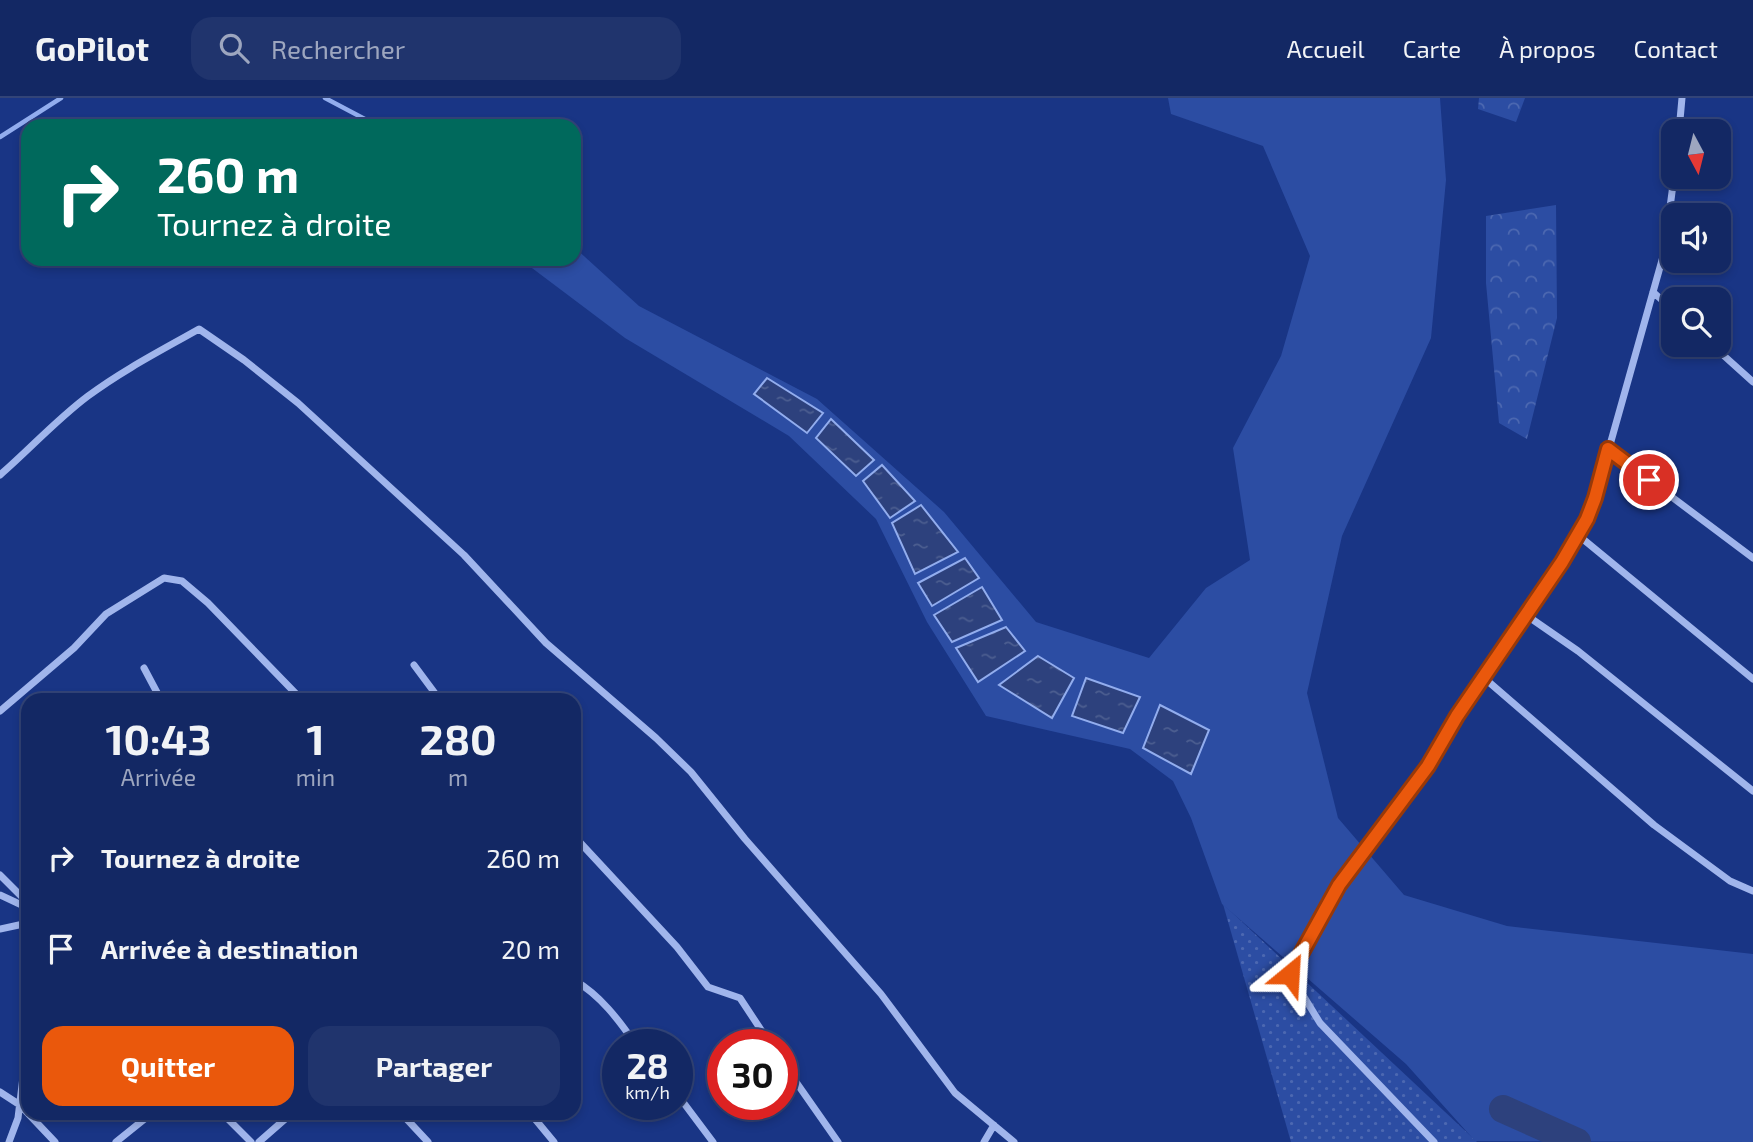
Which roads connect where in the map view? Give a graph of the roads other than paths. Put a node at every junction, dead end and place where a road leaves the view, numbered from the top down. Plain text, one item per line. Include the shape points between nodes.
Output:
1 (1682, 98) edge
2 (1680, 119) edge
3 (1672, 189) edge
4 (1653, 292) junction
5 (1661, 299) edge
6 (1725, 357) edge
7 (1753, 382) edge
8 (1608, 449) junction
9 (0, 475) edge
10 (1578, 535) junction
11 (1753, 558) edge
12 (1526, 615) junction
13 (414, 665) dead end
14 (144, 668) dead end
15 (1483, 677) junction
16 (1753, 679) edge
17 (21, 693) edge
18 (21, 693) edge
19 (157, 693) edge
20 (295, 693) edge
21 (435, 693) edge
22 (0, 711) edge
23 (1753, 791) edge
24 (581, 844) edge
25 (0, 875) edge
26 (1753, 891) edge
27 (0, 895) edge
28 (21, 898) edge
29 (21, 903) edge
30 (21, 924) edge
31 (0, 929) edge
32 (581, 984) edge
33 (623, 1029) edge
34 (760, 1029) edge
35 (798, 1085) edge
36 (0, 1092) edge
37 (21, 1096) edge
38 (20, 1105) junction
39 (693, 1115) edge
40 (34, 1120) edge
41 (143, 1120) edge
42 (229, 1120) edge
43 (284, 1120) edge
44 (408, 1120) edge
45 (536, 1120) edge
46 (993, 1125) junction
47 (9, 1142) edge
48 (55, 1142) edge
49 (116, 1142) edge
50 (251, 1142) edge
51 (259, 1142) edge
52 (428, 1142) edge
53 (554, 1142) edge
54 (713, 1142) edge
55 (838, 1142) edge
56 (984, 1142) edge
57 (1014, 1142) edge
58 (1434, 1142) edge

1 - 2 street
3 - 4 street via 1664,253
4 - 5 street
4 - 8 street
6 - 7 street
8 - 10 street via 1595,498
8 - 11 street
9 - 46 street via 90,395 199,329 298,403 464,555 546,643 691,772 881,994 955,1093
10 - 12 street
10 - 16 street
12 - 15 street
12 - 23 street
13 - 21 street
14 - 19 street
15 - 26 street via 1654,825 1730,881
15 - 58 street via 1428,766 1339,885 1290,974 1320,1023
17 - 22 street
18 - 20 street via 106,614 164,578 182,581 208,603
24 - 34 street via 708,987 740,998
25 - 28 street
27 - 29 street
30 - 31 street
32 - 33 street
35 - 55 street
36 - 38 street
37 - 38 street
38 - 47 street
39 - 54 street
40 - 48 street
41 - 49 street
42 - 50 street
43 - 51 street
44 - 52 street
45 - 53 street
46 - 56 street
46 - 57 street

